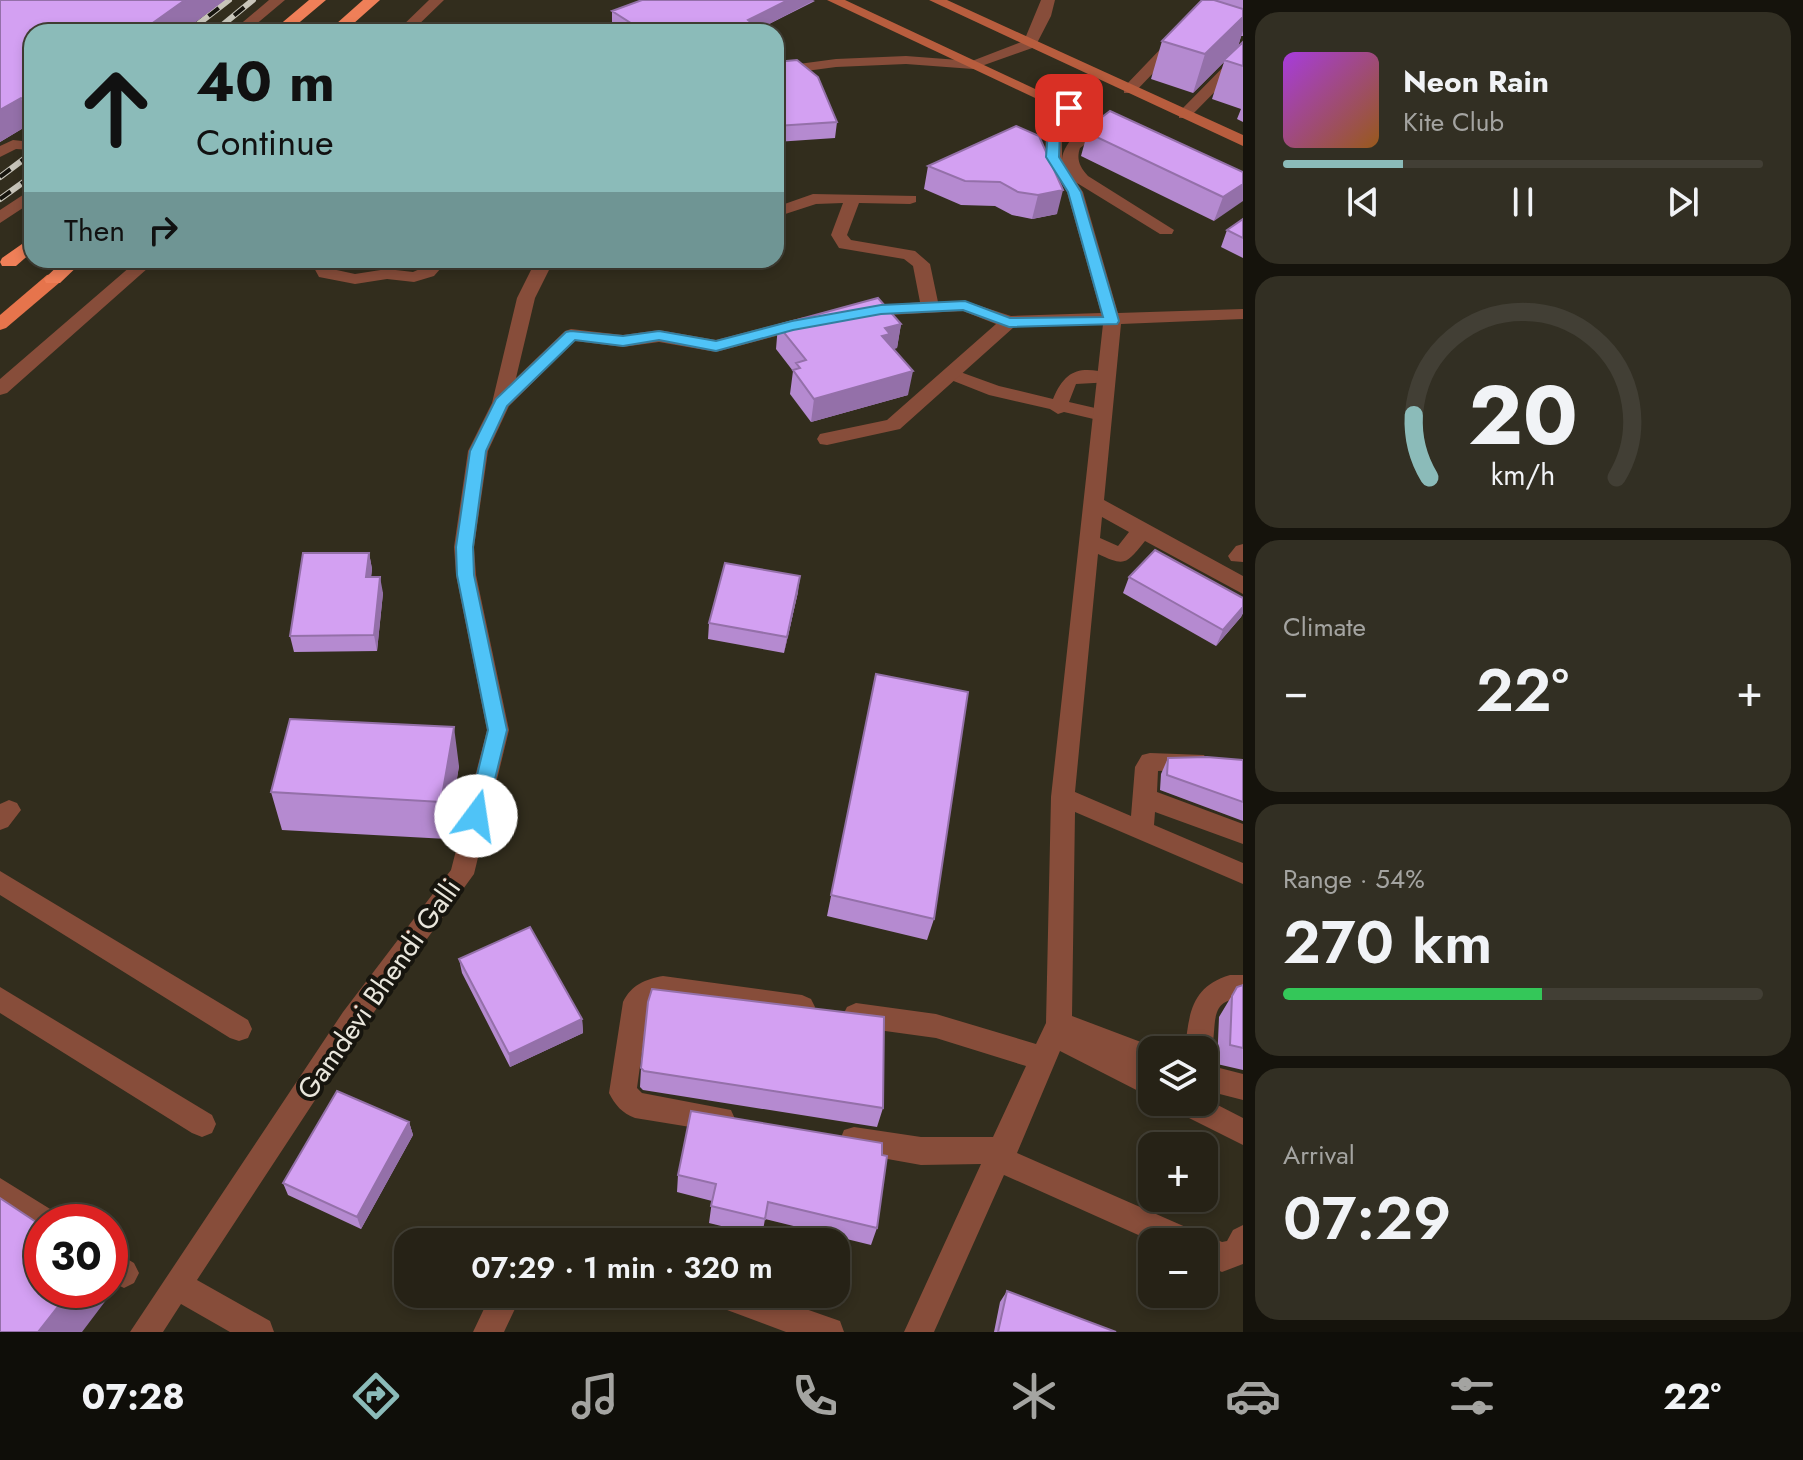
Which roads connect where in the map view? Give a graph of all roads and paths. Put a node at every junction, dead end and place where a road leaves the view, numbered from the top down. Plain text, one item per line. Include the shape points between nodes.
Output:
1 (278, 0) edge
2 (318, 0) edge
3 (372, 0) edge
4 (437, 0) edge
5 (834, 0) edge
6 (936, 0) edge
7 (1048, 0) edge
8 (248, 24) edge
9 (289, 24) edge
10 (344, 24) edge
11 (412, 24) edge
12 (1184, 32) edge
13 (1030, 44) junction
14 (1243, 55) edge
15 (973, 65) junction
16 (784, 70) edge
17 (1129, 90) junction
18 (1069, 108) junction
19 (1184, 115) junction
20 (1103, 125) junction
21 (1131, 138) edge
22 (1243, 141) edge
23 (24, 145) edge
24 (0, 153) edge
25 (853, 198) junction
26 (910, 199) dead end
27 (24, 200) edge
28 (784, 210) edge
29 (0, 218) edge
30 (1166, 230) dead end
31 (24, 250) edge
32 (5, 266) edge
33 (66, 268) edge
34 (139, 268) edge
35 (323, 268) edge
36 (432, 268) edge
37 (541, 268) edge
38 (53, 279) joint
39 (930, 307) junction
40 (1243, 314) edge
41 (1112, 321) junction
42 (1009, 322) junction
43 (0, 324) edge
44 (952, 374) junction
45 (1106, 378) junction
46 (0, 389) edge
47 (501, 403) junction
48 (1058, 408) junction
49 (1102, 415) junction
50 (827, 439) dead end
51 (1093, 503) junction
52 (1142, 530) junction
53 (1089, 542) junction
54 (1243, 586) edge
55 (1197, 762) edge
56 (1063, 797) junction
57 (1145, 798) junction
58 (1142, 831) junction
59 (1243, 834) edge
60 (1243, 874) edge
61 (0, 882) edge
62 (1243, 987) edge
63 (0, 999) edge
64 (239, 1029) dead end
65 (1200, 1036) edge
66 (1053, 1039) junction
67 (1138, 1055) edge
68 (1138, 1078) edge
69 (1218, 1081) edge
70 (1243, 1087) edge
71 (1212, 1116) edge
72 (749, 1123) edge
73 (202, 1124) dead end
74 (1243, 1132) edge
75 (827, 1136) edge
76 (1001, 1154) junction
77 (0, 1192) edge
78 (24, 1208) edge
79 (1157, 1228) edge
80 (1243, 1240) edge
81 (1218, 1255) edge
82 (178, 1286) junction
83 (500, 1308) edge
84 (753, 1308) edge
85 (797, 1327) edge
86 (145, 1332) edge
87 (259, 1332) edge
88 (488, 1332) edge
89 (829, 1332) edge
90 (919, 1332) edge

1 - 8 street
2 - 9 highway
3 - 10 highway
4 - 11 street
5 - 15 main road
6 - 13 main road
7 - 13 street
12 - 17 street
13 - 15 street
13 - 17 main road
14 - 19 street
15 - 16 street via 906,60
15 - 18 main road
17 - 19 main road
18 - 20 main road
18 - 41 street via 1054,131 1053,157 1075,192
19 - 22 main road
20 - 21 main road
20 - 30 street via 1078,139 1070,155 1072,167 1082,179
23 - 24 lane via 13,144
25 - 26 street
25 - 28 street via 813,199
25 - 39 street via 839,235 845,244 909,255 921,264
27 - 29 street
31 - 32 highway
33 - 38 highway
34 - 46 street
35 - 36 street via 325,273 355,279 414,277
37 - 47 street via 526,298
38 - 43 highway
39 - 42 street via 965,306
39 - 47 street via 829,318 716,346 659,336 623,341 571,335
40 - 41 street
41 - 42 street
41 - 45 street
42 - 44 street
44 - 48 lane
44 - 50 street via 893,425
45 - 48 lane via 1069,381
45 - 49 street
47 - 82 street, Gamdevi Bhendi Galli via 478,451 464,547 498,730 462,874 352,1021
48 - 49 lane
49 - 51 street
51 - 52 street
51 - 53 street
52 - 53 street via 1121,556
52 - 54 street
53 - 56 street
55 - 57 street via 1150,762
56 - 58 street
56 - 66 street
57 - 58 street
57 - 59 street
58 - 60 street
61 - 64 street
62 - 65 street via 1209,996
63 - 73 street
66 - 67 street
66 - 68 street
66 - 72 street via 663,988 641,996 633,1010 626,1099 635,1105
66 - 76 street
69 - 70 street
71 - 74 street
75 - 76 street via 921,1151
76 - 79 street
76 - 90 street
77 - 78 street
80 - 81 street via 1237,1252
82 - 86 street, Gamdevi Bhendi Galli
82 - 87 street
83 - 88 street
84 - 85 street
85 - 89 street

